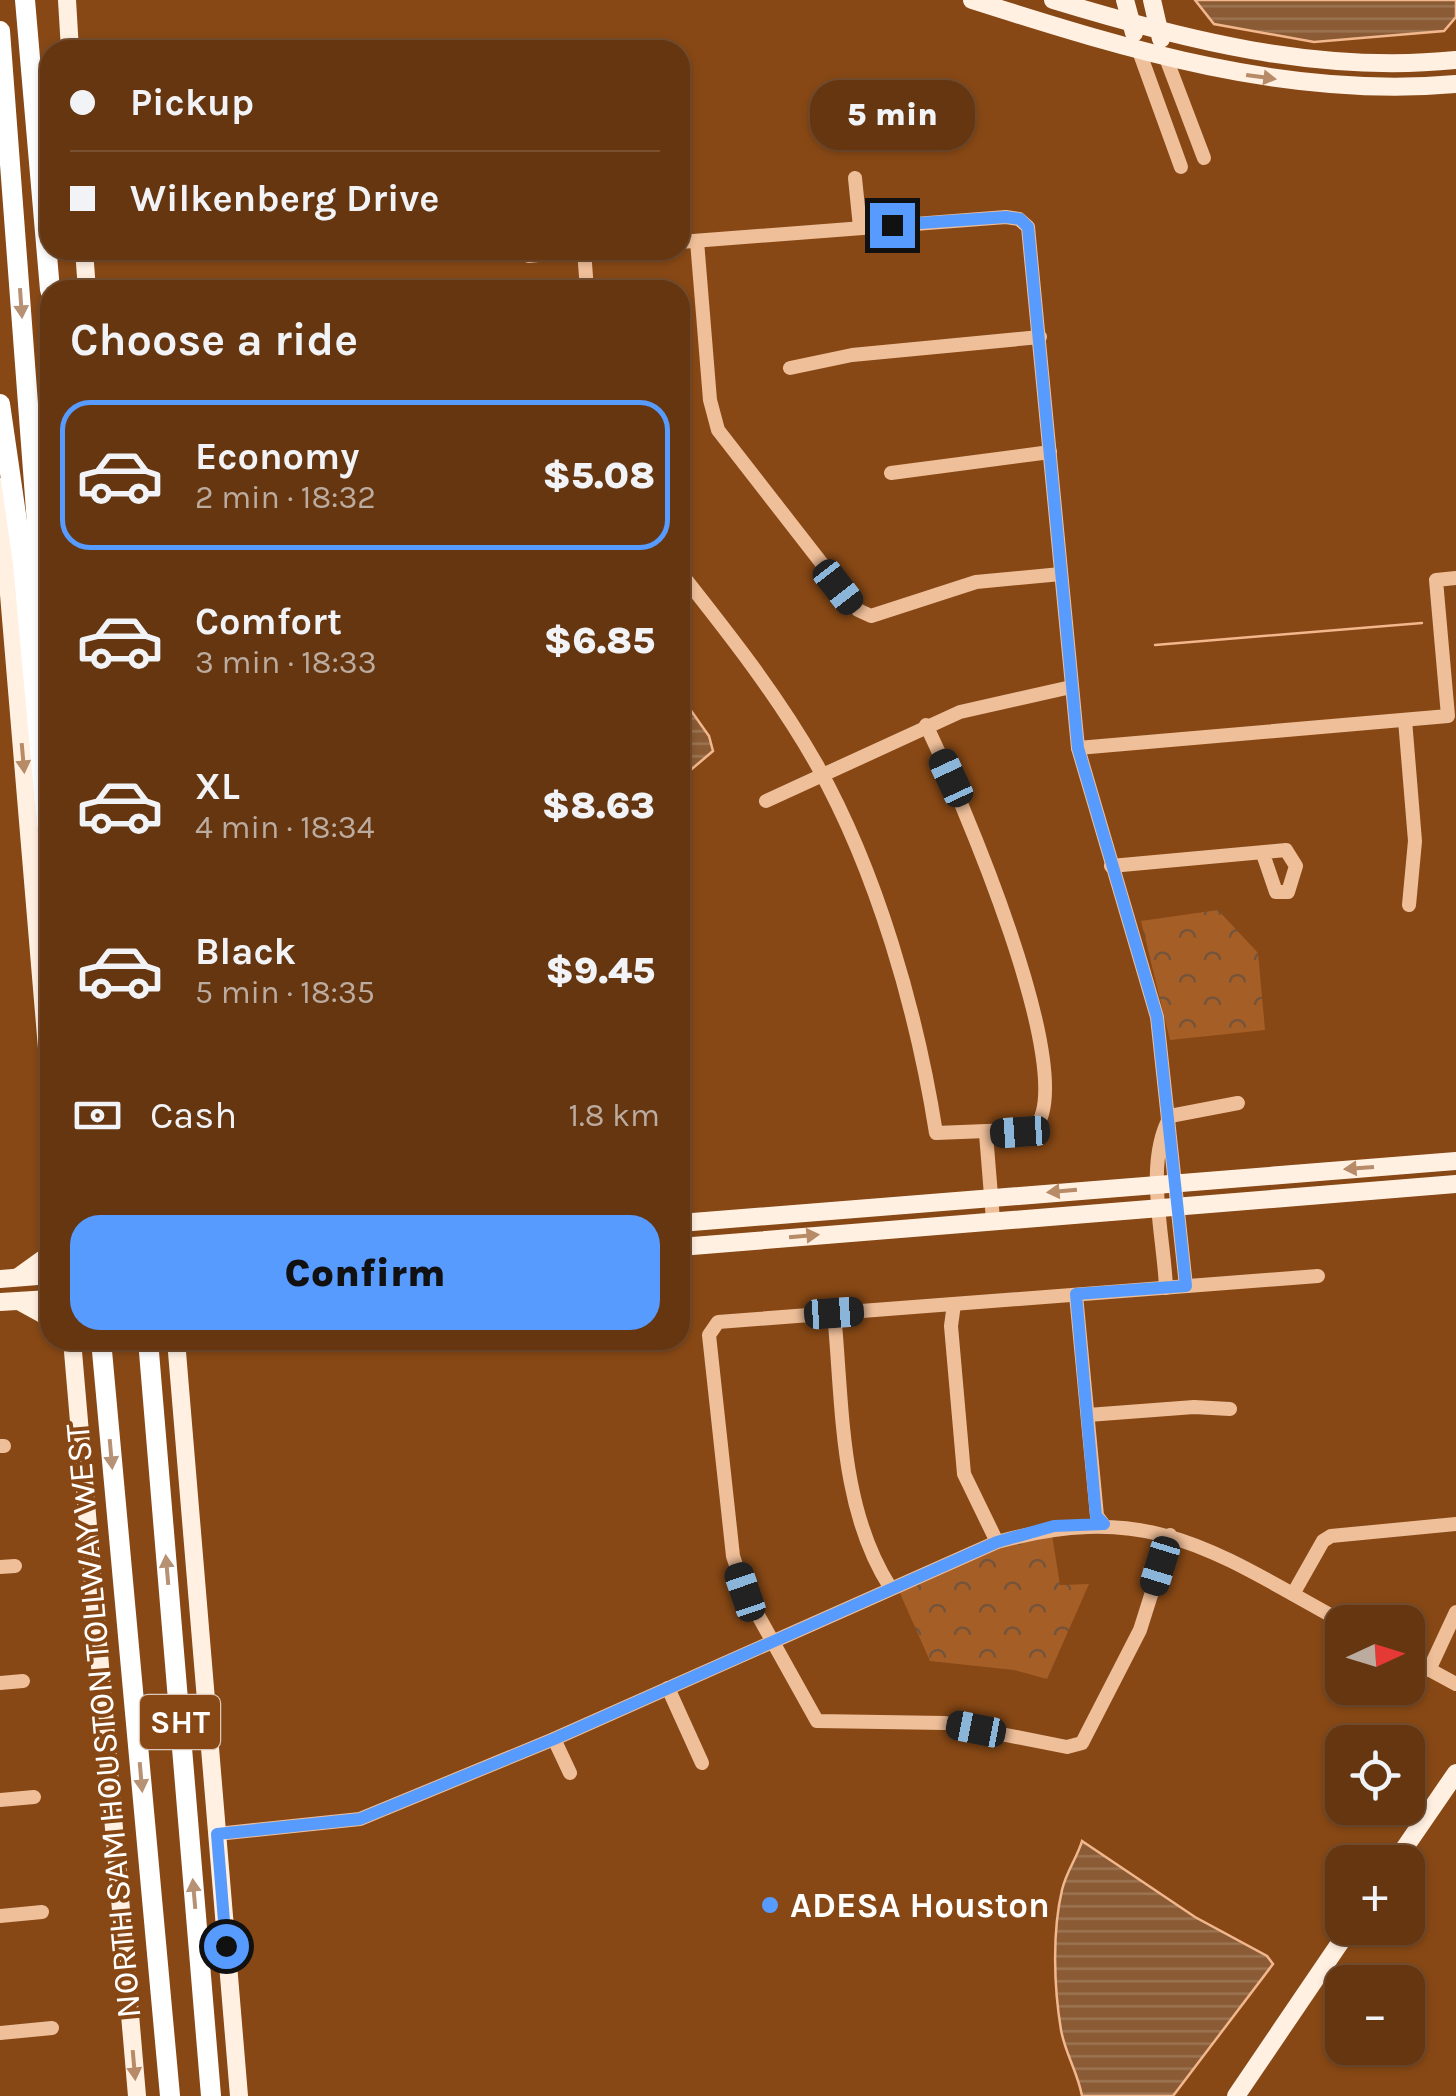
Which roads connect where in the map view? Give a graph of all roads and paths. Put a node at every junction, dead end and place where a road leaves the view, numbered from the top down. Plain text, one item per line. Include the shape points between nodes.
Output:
1 (66, 0) edge
2 (972, 0) edge
3 (1096, 0) edge
4 (1125, 0) edge
5 (1152, 0) edge
6 (1058, 1) edge
7 (25, 4) edge
8 (1131, 24) junction
9 (0, 31) edge
10 (1159, 32) junction
11 (69, 40) edge
12 (1139, 51) junction
13 (1166, 58) junction
14 (1456, 60) edge
15 (1456, 84) edge
16 (1204, 158) dead end
17 (1181, 167) dead end
18 (40, 176) edge
19 (855, 178) dead end
20 (860, 227) junction
21 (690, 241) edge
22 (697, 241) junction
23 (1040, 337) junction
24 (790, 368) dead end
25 (0, 404) edge
26 (1050, 452) junction
27 (890, 474) dead end
28 (0, 487) edge
29 (40, 564) edge
30 (1061, 574) junction
31 (1456, 578) edge
32 (690, 585) edge
33 (1071, 687) junction
34 (1406, 720) junction
35 (926, 725) junction
36 (40, 748) edge
37 (1078, 748) junction
38 (821, 773) junction
39 (766, 800) dead end
40 (1262, 854) dead end
41 (1111, 866) junction
42 (1408, 905) dead end
43 (40, 965) edge
44 (1238, 1103) dead end
45 (1170, 1116) junction
46 (986, 1134) junction
47 (1456, 1160) edge
48 (1395, 1166) junction
49 (1168, 1183) junction
50 (1456, 1184) edge
51 (1397, 1189) junction
52 (991, 1197) junction
53 (1170, 1207) junction
54 (992, 1220) junction
55 (706, 1221) junction
56 (690, 1222) edge
57 (707, 1244) junction
58 (690, 1245) edge
59 (40, 1260) edge
60 (1318, 1276) dead end
61 (40, 1277) edge
62 (9, 1279) edge
63 (1186, 1286) junction
64 (1166, 1288) junction
65 (1076, 1294) junction
66 (40, 1300) edge
67 (9, 1302) edge
68 (954, 1304) junction
69 (834, 1313) junction
70 (40, 1314) edge
71 (73, 1350) edge
72 (101, 1350) edge
73 (149, 1350) edge
74 (177, 1350) edge
75 (1230, 1409) dead end
76 (1088, 1415) junction
77 (1104, 1524) junction
78 (1456, 1524) edge
79 (1170, 1535) junction
80 (997, 1542) junction
81 (890, 1588) junction
82 (1292, 1594) junction
83 (1325, 1612) edge
84 (1456, 1612) edge
85 (776, 1640) junction
86 (1425, 1668) edge
87 (1429, 1670) junction
88 (23, 1681) dead end
89 (0, 1683) edge
90 (1456, 1684) edge
91 (668, 1688) junction
92 (554, 1739) junction
93 (702, 1763) dead end
94 (570, 1773) dead end
95 (1456, 1773) edge
96 (34, 1797) dead end
97 (0, 1800) edge
98 (217, 1834) junction
99 (1407, 1845) edge
100 (42, 1912) dead end
101 (0, 1916) edge
102 (1338, 1945) edge
103 (52, 2028) dead end
104 (0, 2033) edge
105 (137, 2096) edge
106 (170, 2096) edge
107 (211, 2096) edge
108 (238, 2096) edge
109 (1236, 2096) edge

1 - 11 main road
2 - 12 main road
3 - 6 main road
4 - 8 main road
5 - 10 main road
6 - 8 main road
7 - 18 highway
8 - 10 main road
8 - 12 main road
9 -> 29 highway
10 - 13 main road
10 - 14 main road via 1261,54
12 - 13 main road
12 - 17 street
13 -> 15 main road via 1258,78
13 - 16 street
19 - 20 street
20 - 22 street
20 - 23 street via 1020,219 1028,227
21 - 22 street
22 - 30 street via 714,421 858,610 872,616 976,582
23 - 24 street via 852,355
23 - 26 street
25 - 36 highway
26 - 27 street
26 - 30 street
28 -> 43 main road
30 - 33 street
31 - 34 street via 1436,580 1448,716
32 - 38 street via 760,675
33 - 35 street via 991,702
33 - 37 street
34 - 37 street
34 - 42 street via 1415,841
35 - 38 street
35 - 46 street via 974,830 1043,1049 1044,1118 1034,1129
37 - 41 street
38 - 39 street
38 - 46 street via 855,847 910,1008 936,1133
40 - 41 street
41 - 45 street via 1149,980
44 - 45 street
45 - 49 street
46 - 52 street
47 - 48 main road
48 -> 49 main road
48 - 51 main road
49 -> 52 main road
49 - 53 street
50 - 51 main road
51 - 53 main road
52 - 54 street
52 - 55 main road
53 - 54 main road
53 - 63 street
53 - 64 street
57 -> 54 main road
55 - 56 main road
55 - 57 main road
57 - 58 main road
59 - 62 main road
60 - 63 street
61 - 62 main road
63 - 64 street
64 - 65 street
65 - 68 street
65 - 76 street
66 - 67 main road
67 - 70 main road
68 - 69 street
68 - 80 street via 964,1474
69 - 81 street via 852,1498
69 - 85 street via 718,1322 709,1335 733,1556 745,1592
71 -> 105 main road
72 -> 106 highway, NORTH SAM HOUSTON TOLLWAY WEST / SHT
107 -> 73 highway, SHT
74 - 98 main road
75 - 76 street
76 - 77 street via 1096,1516
77 - 79 street
77 - 80 street via 1054,1526
78 - 82 street via 1331,1536
79 - 82 street
79 - 85 street via 1140,1630 1082,1743 1067,1746 945,1723 816,1721
80 - 81 street
81 - 85 street
82 - 83 street
84 - 87 street
85 - 91 street
86 - 87 street
87 - 90 street
88 - 89 street
91 - 92 street
91 - 93 street
92 - 94 street
92 - 98 street via 360,1819
95 - 99 main road
96 - 97 street
98 - 108 main road
100 - 101 street
102 - 109 main road
103 - 104 street

